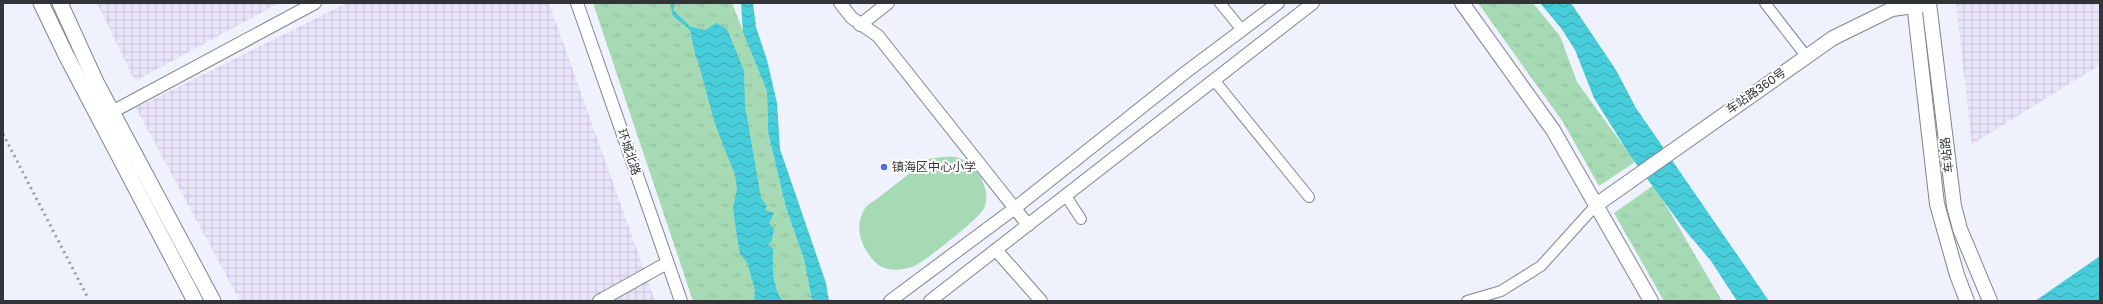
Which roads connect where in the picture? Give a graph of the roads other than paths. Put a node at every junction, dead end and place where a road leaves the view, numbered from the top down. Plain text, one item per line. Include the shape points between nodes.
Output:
1 (41, 3) edge
2 (60, 3) edge
3 (315, 3) edge
4 (577, 3) edge
5 (840, 3) edge
6 (888, 3) edge
7 (1220, 3) edge
8 (1278, 3) edge
9 (1313, 3) edge
10 (1462, 3) edge
11 (1765, 3) edge
12 (1929, 3) edge
13 (1914, 4) edge
14 (860, 25) junction
15 (1242, 30) junction
16 (1806, 56) junction
17 (1214, 80) junction
18 (112, 112) junction
19 (1066, 196) junction
20 (1309, 197) dead end
21 (1596, 205) junction
22 (1014, 208) junction
23 (1082, 219) dead end
24 (1028, 225) junction
25 (996, 250) junction
26 (668, 263) junction
27 (195, 301) edge
28 (213, 301) edge
29 (599, 301) edge
30 (681, 301) edge
31 (890, 301) edge
32 (930, 301) edge
33 (1041, 301) edge
34 (1467, 301) edge
35 (1651, 301) edge
36 (1967, 301) edge
37 (1990, 301) edge

1 - 27 main road
2 - 18 main road
3 - 18 street
4 - 26 street, 环城北路
5 - 14 street
6 - 14 street
7 - 15 street
8 - 15 street
9 - 17 street
10 - 21 main road via 1553,130
11 - 16 street
12 - 13 main road, 车站路360号
12 - 37 main road, 车站路 via 1954,206 1960,228
13 - 16 main road, 车站路360号 via 1892,10 1833,38
13 - 36 main road, 车站路 via 1937,204
14 - 22 street via 878,36
15 - 22 street
16 - 21 main road, 车站路360号
17 - 19 street
17 - 20 street
18 - 28 main road
19 - 23 street
19 - 24 street
21 - 34 street via 1541,266 1501,291
21 - 35 main road
22 - 24 street
22 - 31 street
24 - 25 street
25 - 32 street
25 - 33 street
26 - 29 street
26 - 30 street, 环城北路

